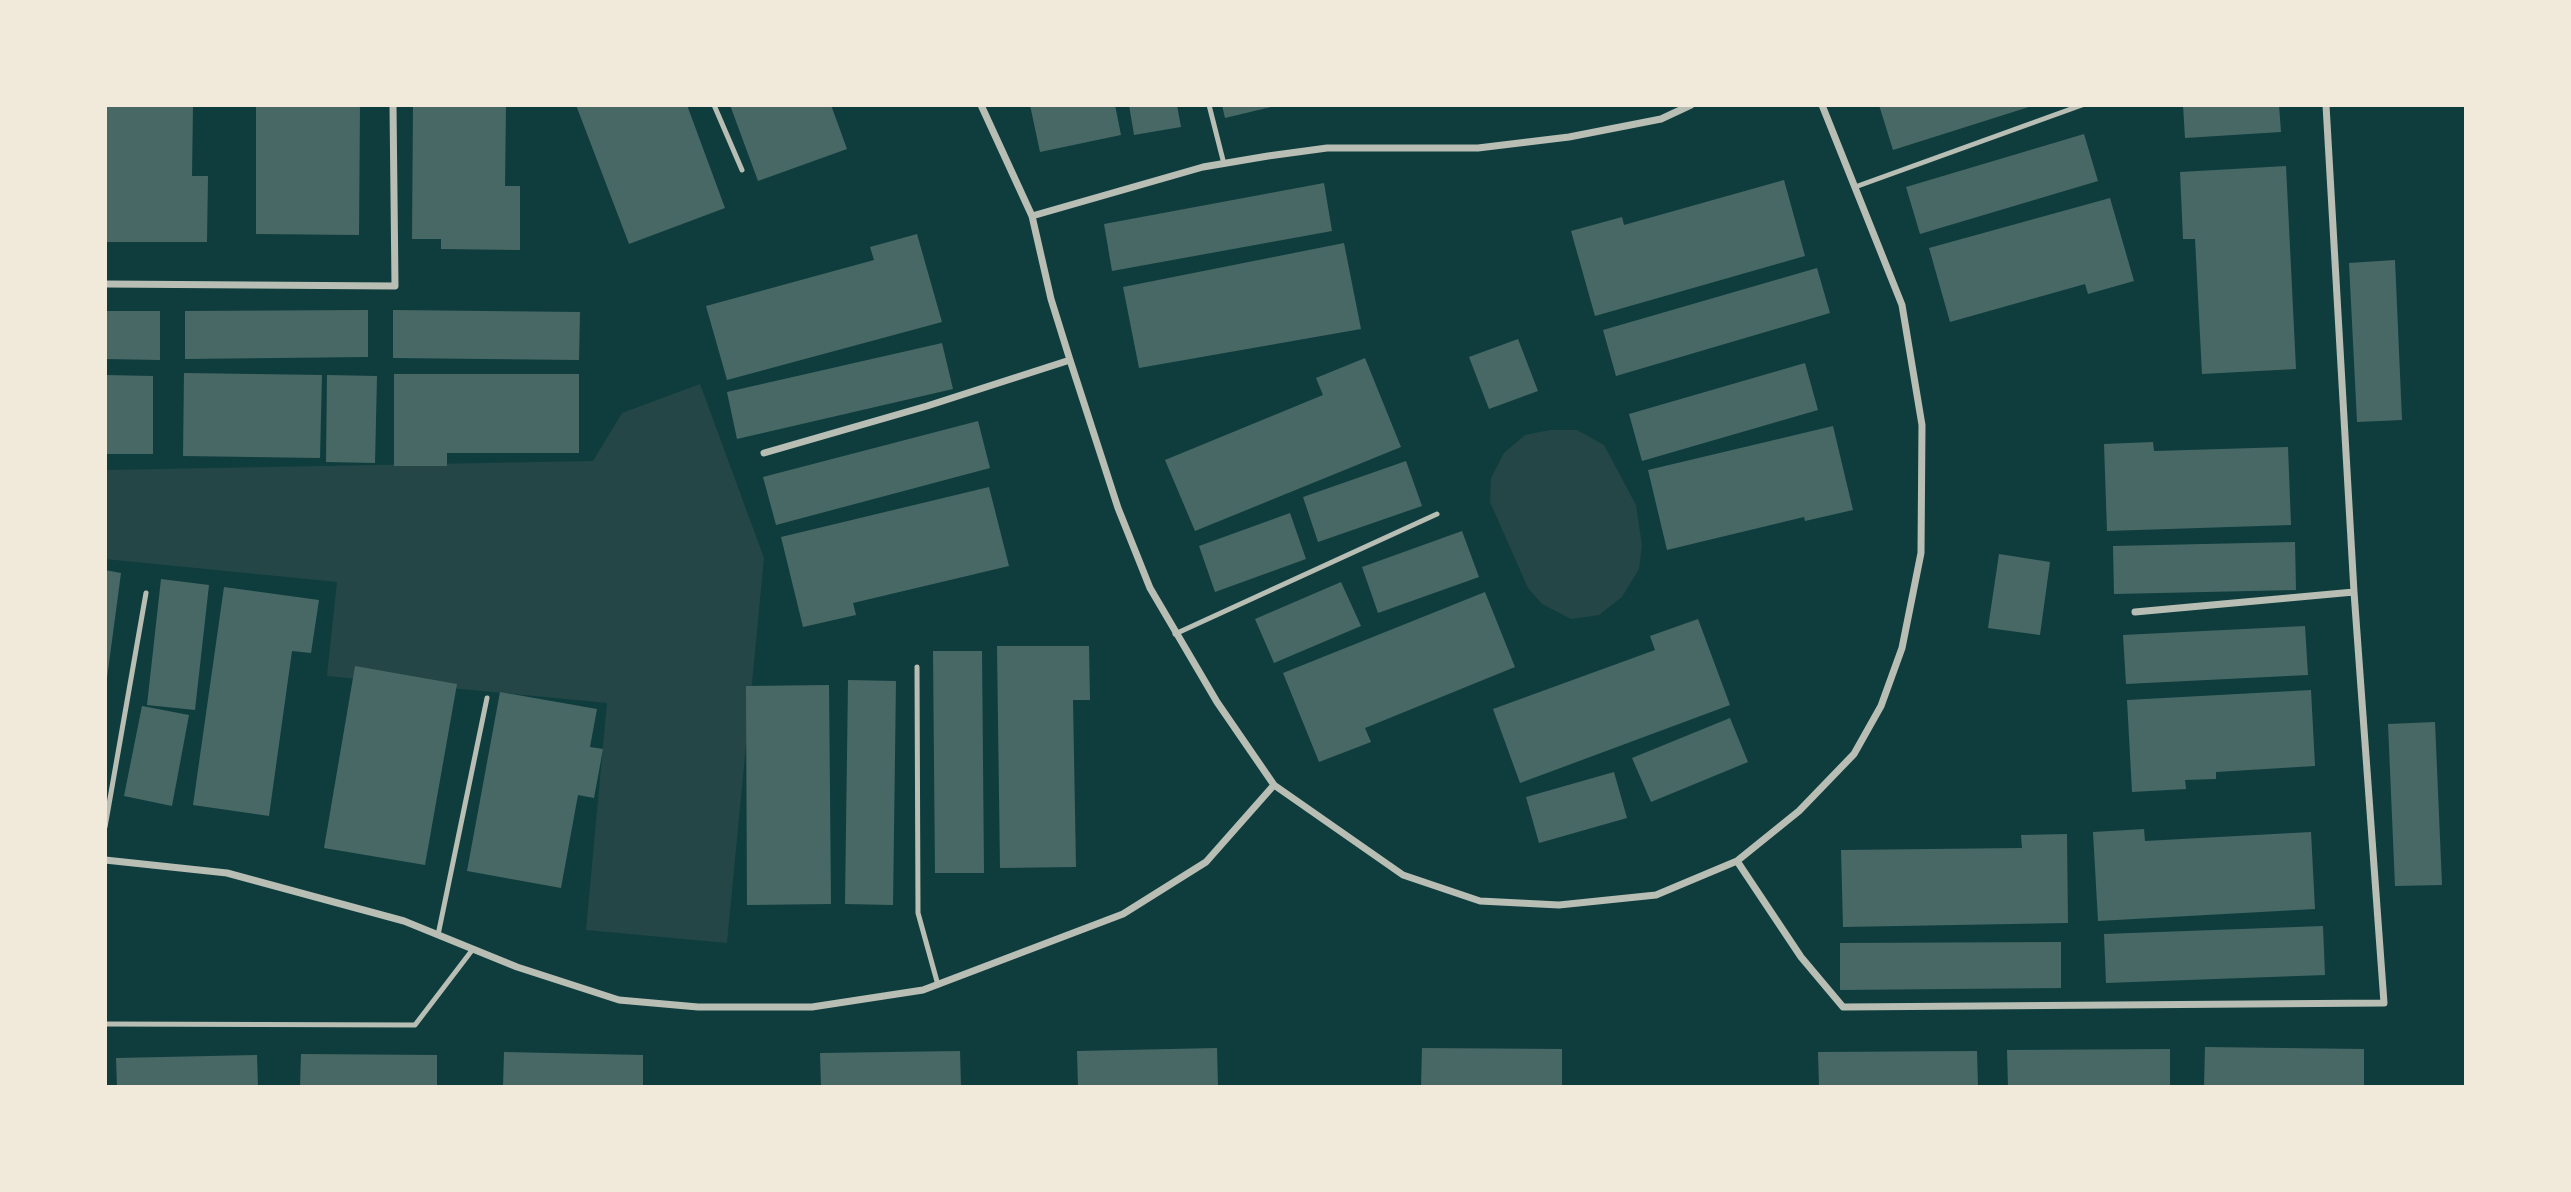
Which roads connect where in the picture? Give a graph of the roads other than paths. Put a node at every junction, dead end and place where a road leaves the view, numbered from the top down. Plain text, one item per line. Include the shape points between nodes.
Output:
1 (393, 105) edge
2 (715, 105) edge
3 (981, 105) edge
4 (1209, 105) edge
5 (1691, 105) edge
6 (1822, 105) edge
7 (2082, 105) edge
8 (2326, 105) edge
9 (1224, 164) junction
10 (742, 170) dead end
11 (1855, 187) junction
12 (1032, 216) junction
13 (105, 284) edge
14 (1070, 360) junction
15 (764, 453) dead end
16 (1437, 514) dead end
17 (2354, 592) junction
18 (146, 593) dead end
19 (2135, 612) dead end
20 (1175, 634) junction
21 (917, 667) dead end
22 (487, 698) dead end
23 (1274, 785) junction
24 (105, 827) edge
25 (105, 860) edge
26 (1737, 861) junction
27 (438, 935) junction
28 (473, 949) junction
29 (937, 985) junction
30 (105, 1024) edge

1 - 13 street via 396,286
2 - 10 lane
3 - 12 street
4 - 9 lane
5 - 9 street via 1661,119 1491,146 1327,148
6 - 11 street
7 - 11 lane
8 - 17 street
9 - 12 street
11 - 26 street via 1902,304 1913,364 1922,425 1921,553 1902,649 1881,706 1854,754 1800,811
12 - 14 street
14 - 15 street
14 - 20 street via 1118,508
16 - 20 lane
17 - 19 street
17 - 26 street via 2384,1003 1843,1007 1801,957
18 - 24 lane
20 - 23 street
21 - 29 lane via 918,913
22 - 27 lane
23 - 26 street via 1404,875 1480,901 1559,905 1656,895
23 - 29 street via 1206,862 1123,914
25 - 27 street via 227,873 404,921
27 - 28 street
28 - 29 street via 619,1000 698,1007 812,1007
28 - 30 lane via 415,1025

